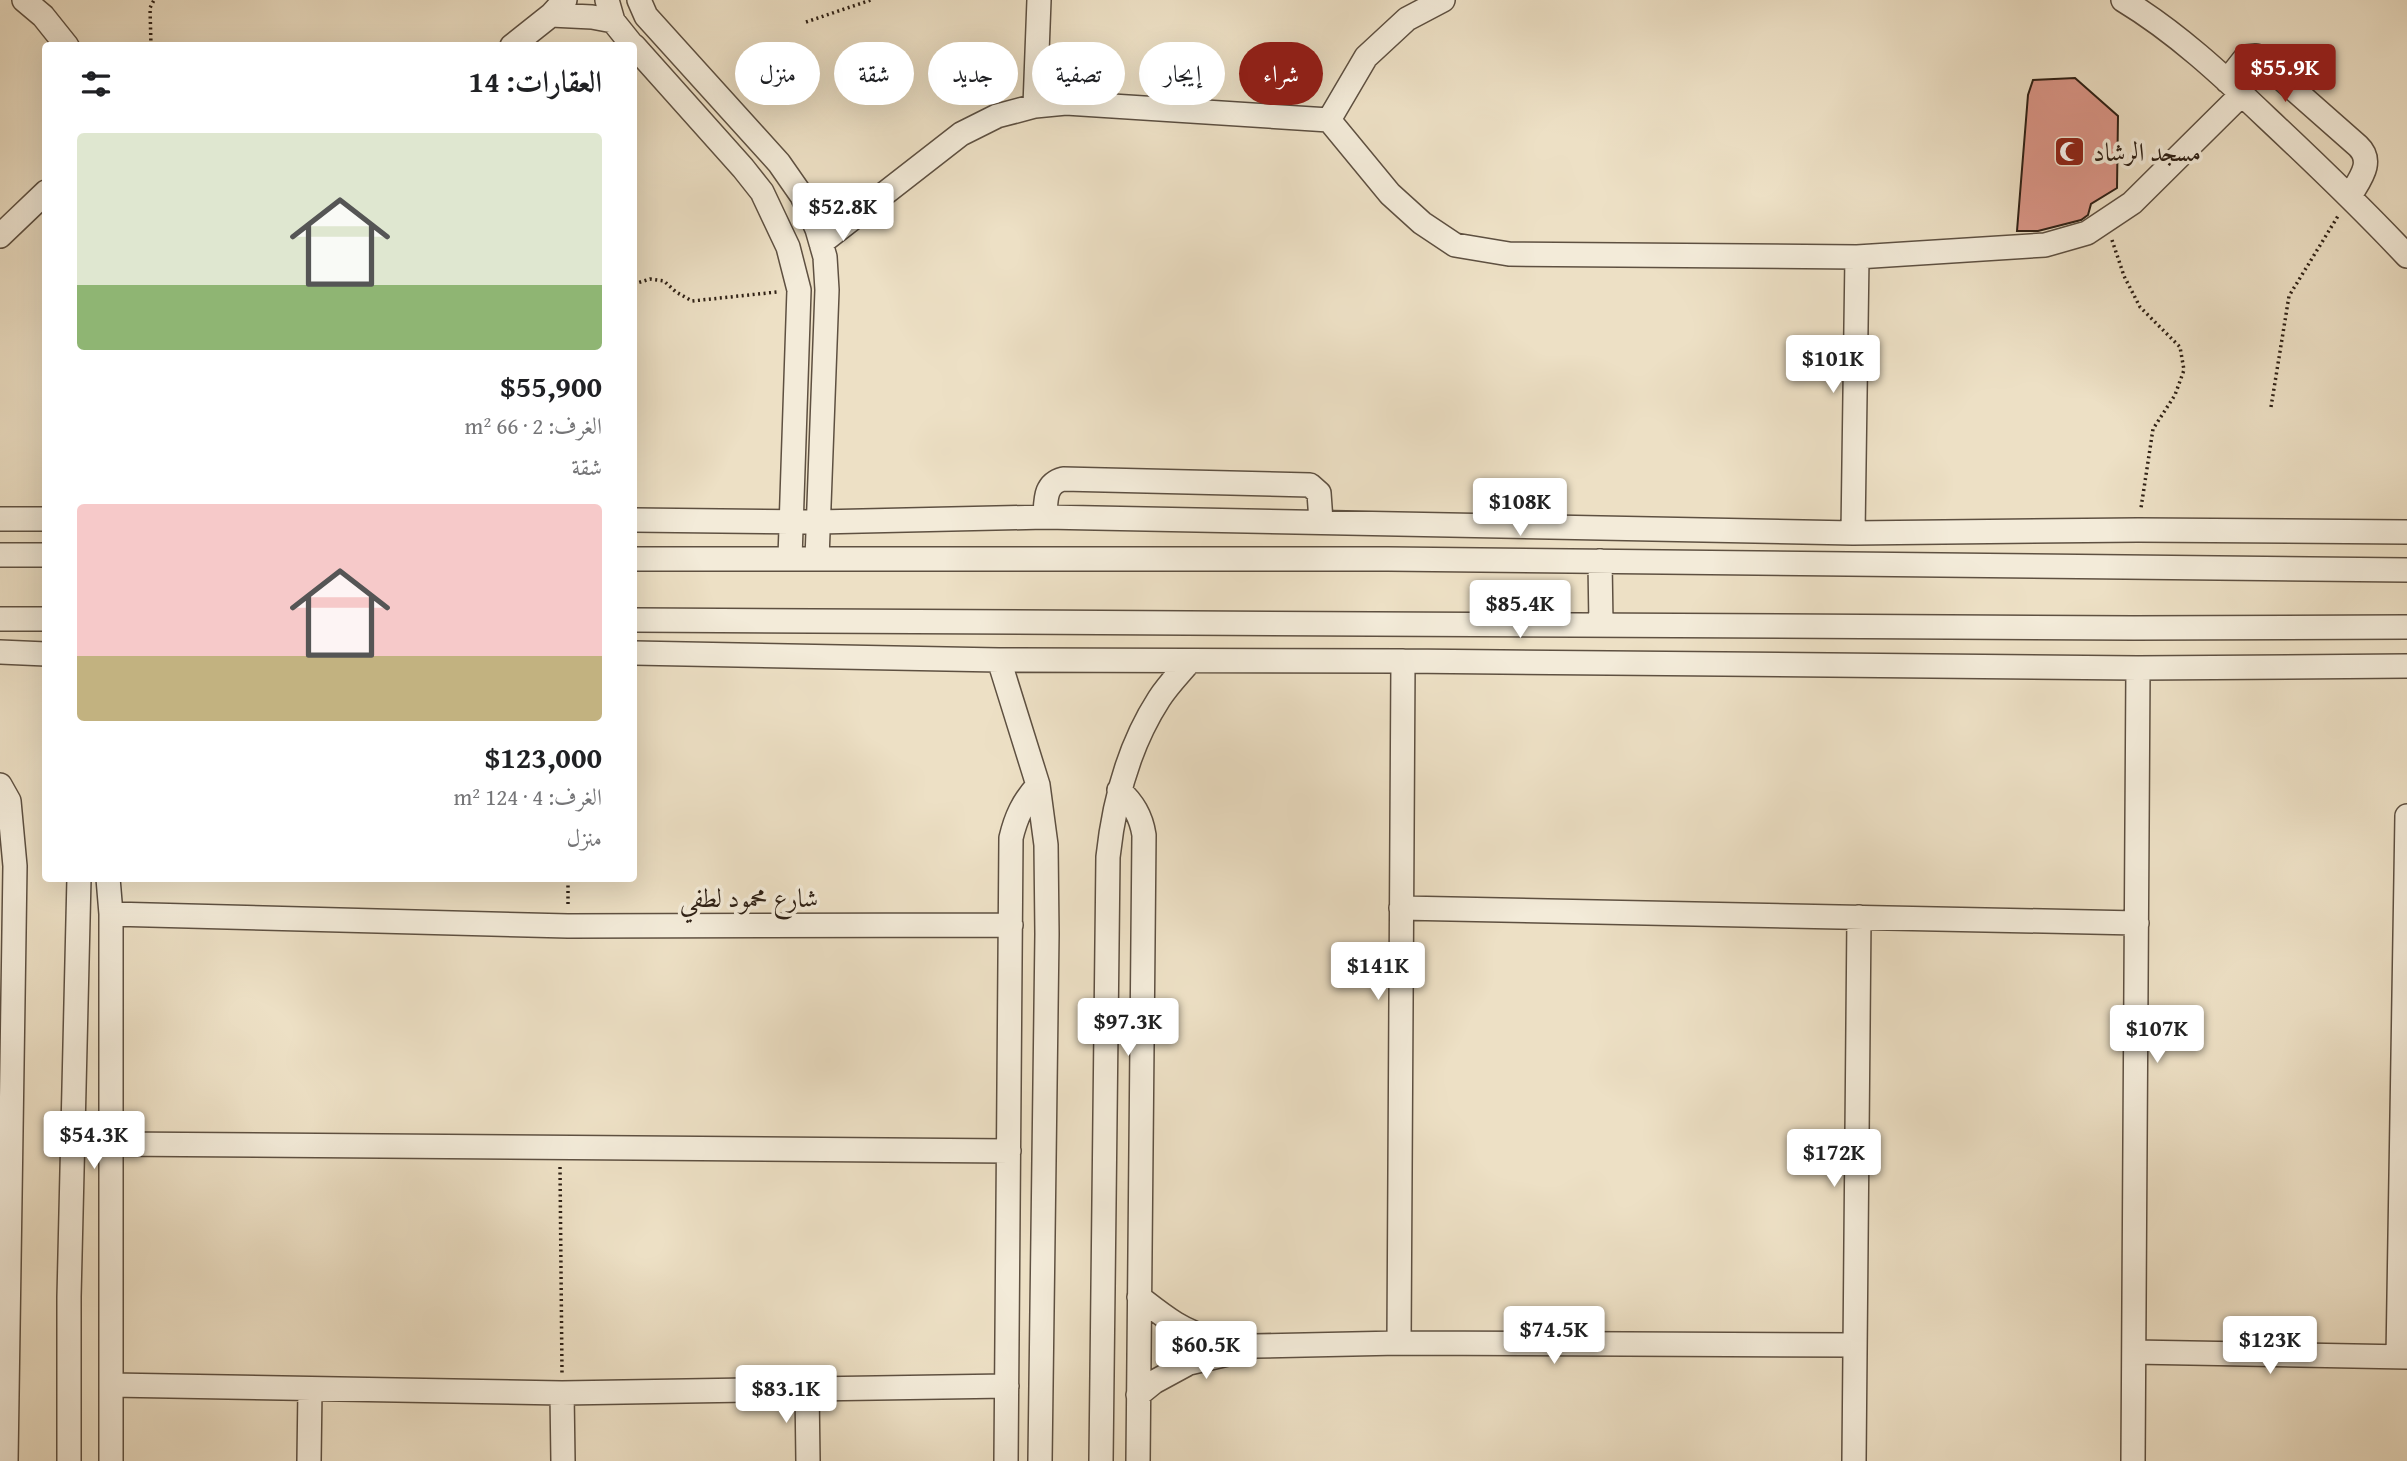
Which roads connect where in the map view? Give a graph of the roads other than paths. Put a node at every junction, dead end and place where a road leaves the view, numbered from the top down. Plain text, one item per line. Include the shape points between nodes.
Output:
1 (24, 0) edge
2 (639, 0) edge
3 (1038, 0) edge
4 (1443, 0) edge
5 (2123, 0) edge
6 (558, 8) edge
7 (610, 11) edge
8 (64, 42) edge
9 (517, 42) edge
10 (630, 42) edge
11 (637, 50) edge
12 (704, 80) junction
13 (2234, 87) junction
14 (681, 99) junction
15 (1035, 106) junction
16 (1329, 120) junction
17 (750, 130) junction
18 (728, 150) junction
19 (42, 196) edge
20 (2350, 196) junction
21 (0, 236) edge
22 (821, 243) junction
23 (2407, 256) edge
24 (1857, 257) junction
25 (1045, 517) junction
26 (0, 519) edge
27 (42, 519) edge
28 (637, 520) edge
29 (1321, 521) junction
30 (791, 522) junction
31 (818, 522) junction
32 (2407, 532) edge
33 (1853, 533) junction
34 (0, 555) edge
35 (42, 555) edge
36 (790, 558) junction
37 (637, 559) edge
38 (817, 559) junction
39 (1600, 561) junction
40 (2407, 570) edge
41 (0, 619) edge
42 (42, 619) edge
43 (637, 620) edge
44 (1601, 625) junction
45 (2407, 627) edge
46 (0, 652) edge
47 (637, 653) edge
48 (42, 654) edge
49 (999, 660) junction
50 (1403, 660) junction
51 (1190, 661) junction
52 (2407, 666) edge
53 (2138, 668) junction
54 (0, 785) edge
55 (1038, 785) junction
56 (1119, 790) junction
57 (2407, 816) edge
58 (79, 882) edge
59 (108, 882) edge
60 (1401, 908) junction
61 (111, 914) junction
62 (1859, 917) junction
63 (2406, 917) edge
64 (2137, 923) junction
65 (1011, 925) junction
66 (112, 1144) junction
67 (1009, 1152) junction
68 (1139, 1297) junction
69 (1399, 1343) junction
70 (1854, 1345) junction
71 (1254, 1346) junction
72 (2134, 1352) junction
73 (2403, 1357) edge
74 (112, 1385) junction
75 (1007, 1385) junction
76 (310, 1389) junction
77 (807, 1389) junction
78 (562, 1393) junction
79 (1138, 1395) junction
80 (6, 1461) edge
81 (69, 1461) edge
82 (111, 1461) edge
83 (309, 1461) edge
84 (563, 1461) edge
85 (808, 1461) edge
86 (1006, 1461) edge
87 (1040, 1461) edge
88 (1101, 1461) edge
89 (1138, 1461) edge
90 (1854, 1461) edge
91 (2133, 1461) edge

1 - 8 street
2 - 12 street via 646,16
3 - 15 street
4 - 16 street via 1407,19 1366,57
5 - 13 street via 2156,20
6 - 7 street via 582,16
6 - 9 street
7 - 10 street
11 - 14 street
12 - 14 street
12 - 17 street
13 - 20 street
13 - 20 street via 2246,57 2256,56 2364,151 2366,166
13 - 24 street via 2132,203 2087,233 2045,244
14 - 18 street
15 - 16 street via 1099,104
15 - 22 street via 997,116 961,134
16 - 24 street via 1390,194 1455,245 1509,254
17 - 18 street
17 - 22 street via 802,196
18 - 30 street via 774,214 799,290
19 - 21 street
20 - 23 street
22 - 31 street via 827,289
24 - 33 street
25 - 29 street
25 - 29 street via 1051,484 1076,480 1310,485 1319,493
25 - 31 street
26 - 27 street
28 - 30 street
29 - 33 street
30 - 31 street
30 - 36 street
31 - 38 street
32 - 33 street
34 - 35 street
36 - 37 street
36 - 38 street
38 - 39 street
39 - 40 street
39 - 44 street
41 - 42 street
43 - 44 street
44 - 45 street
46 - 48 street
47 - 49 street
49 - 51 street
49 - 55 street
50 - 51 street
50 - 53 street
50 - 60 street
51 - 56 street via 1160,697 1139,734
52 - 53 street
53 - 64 street
54 - 80 street via 9,801 15,866
55 - 65 street via 1024,801 1011,838
55 - 87 street via 1046,845 1047,921
56 - 68 street via 1135,807 1144,835
56 - 88 street via 1108,857
57 - 63 street
58 - 81 street
59 - 61 street
60 - 62 street
60 - 69 street
61 - 65 street, شارع محمود لطفي via 568,926
61 - 66 street
62 - 64 street
62 - 70 street
63 - 73 street
64 - 72 street
65 - 67 street
66 - 67 street
66 - 74 street
67 - 75 street
68 - 71 street via 1183,1328
68 - 79 street
69 - 70 street
69 - 71 street
70 - 90 street
71 - 79 street via 1189,1363
72 - 73 street
72 - 91 street
74 - 76 street
74 - 82 street
75 - 77 street
75 - 86 street
76 - 78 street
76 - 83 street
77 - 78 street
77 - 85 street
78 - 84 street
79 - 89 street

